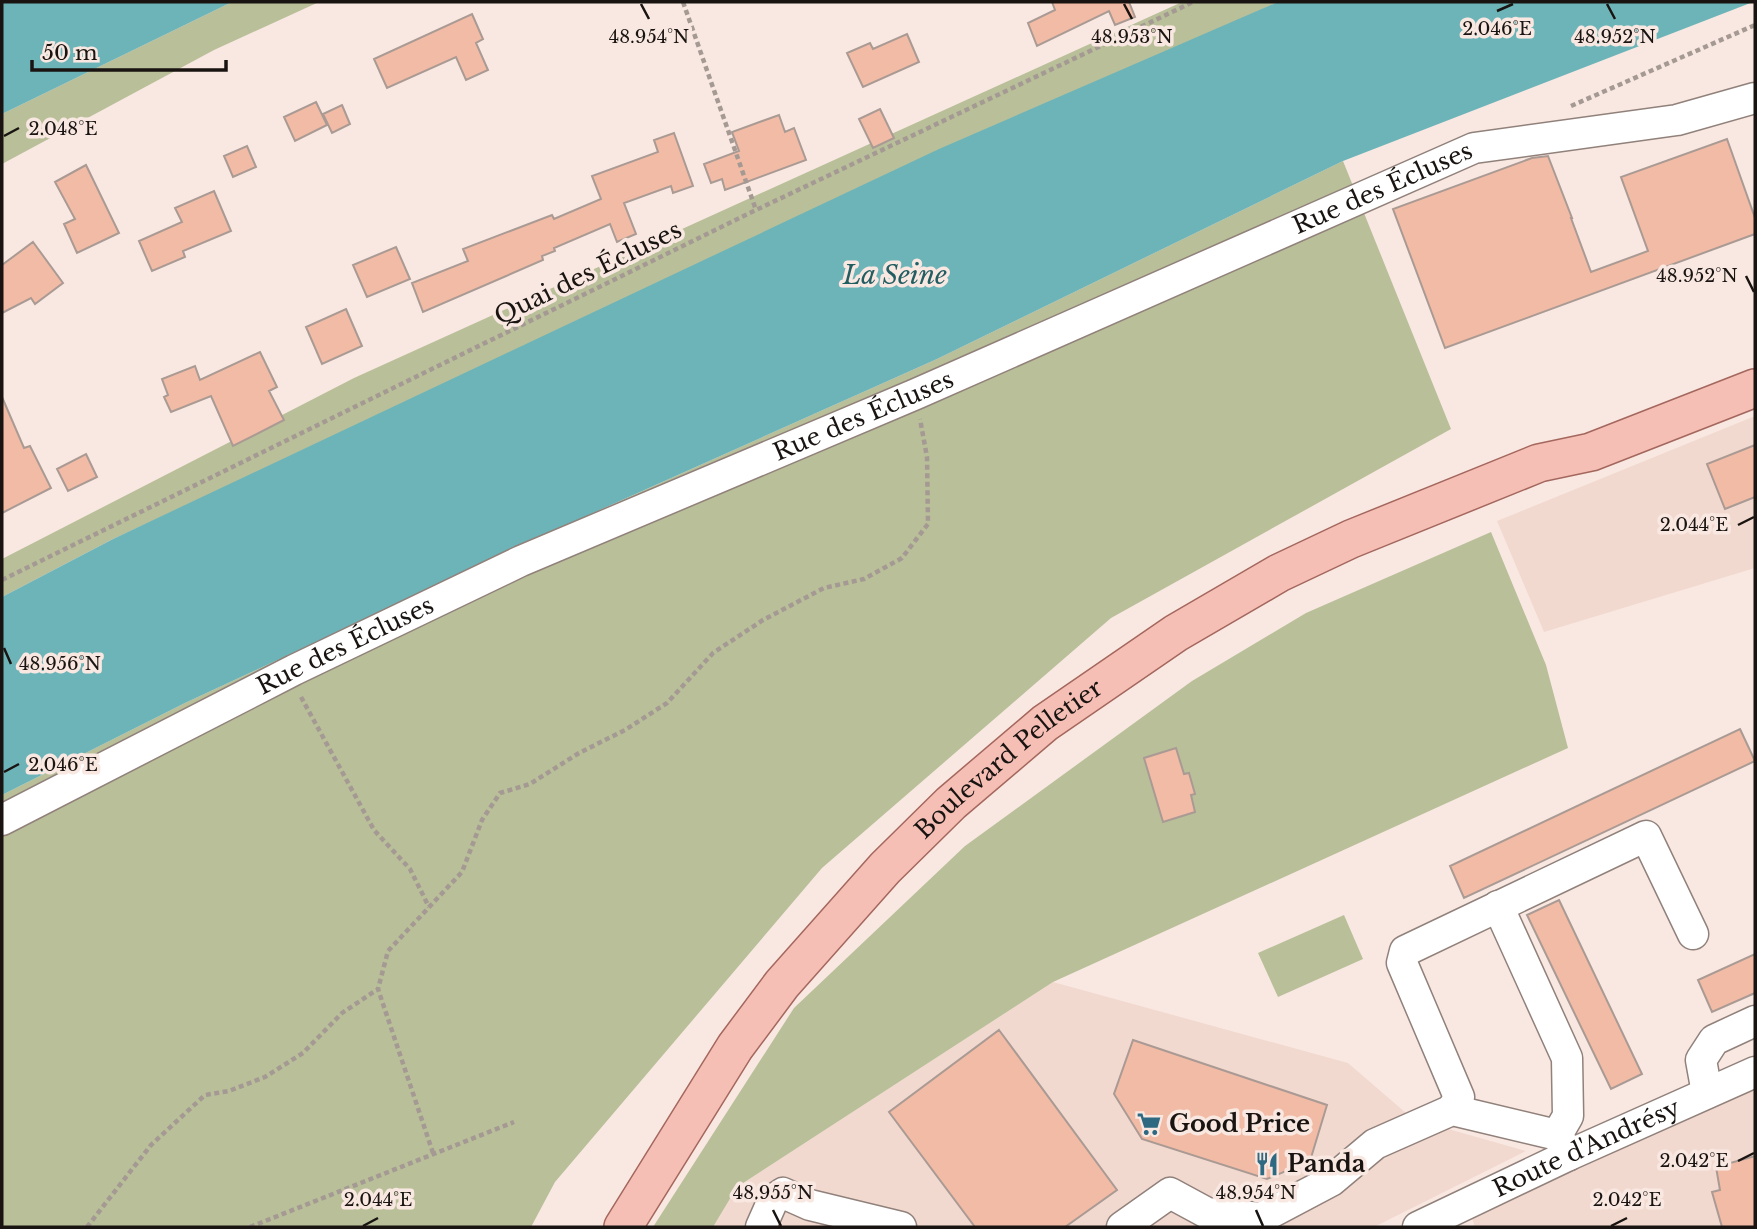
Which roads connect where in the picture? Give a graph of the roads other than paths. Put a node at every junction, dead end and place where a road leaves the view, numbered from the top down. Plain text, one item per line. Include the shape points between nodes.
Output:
1 (1755, 98) edge
2 (1755, 361) edge
3 (1755, 388) edge
4 (1539, 463) junction
5 (2, 820) edge
6 (1497, 906) junction
7 (1693, 934) dead end
8 (1755, 1021) edge
9 (1755, 1072) edge
10 (1707, 1093) junction
11 (1452, 1110) junction
12 (1563, 1145) junction
13 (1207, 1220) edge
14 (622, 1227) edge
15 (761, 1227) edge
16 (901, 1227) edge
17 (1122, 1227) edge
18 (1418, 1227) edge

1 - 5 street, Rue des Écluses via 1677,120 1474,148 916,394 521,561 284,675
2 - 4 main road, Boulevard Pelletier via 1581,434
3 - 4 main road, Boulevard Pelletier via 1591,452
4 - 14 main road, Boulevard Pelletier via 1279,573 1176,633 1045,723 894,859 782,984 735,1047
6 - 7 street via 1646,836
6 - 11 street via 1405,951 1402,962 1459,1097
6 - 12 street via 1567,1058 1568,1116
8 - 10 street via 1714,1040 1701,1060
9 - 10 street, Route d'Andrésy
10 - 12 street, Route d'Andrésy
11 - 12 street
11 - 13 street via 1375,1144 1331,1181 1261,1218
12 - 18 street, Route d'Andrésy
13 - 17 street via 1170,1193
15 - 16 street via 773,1200 783,1194

